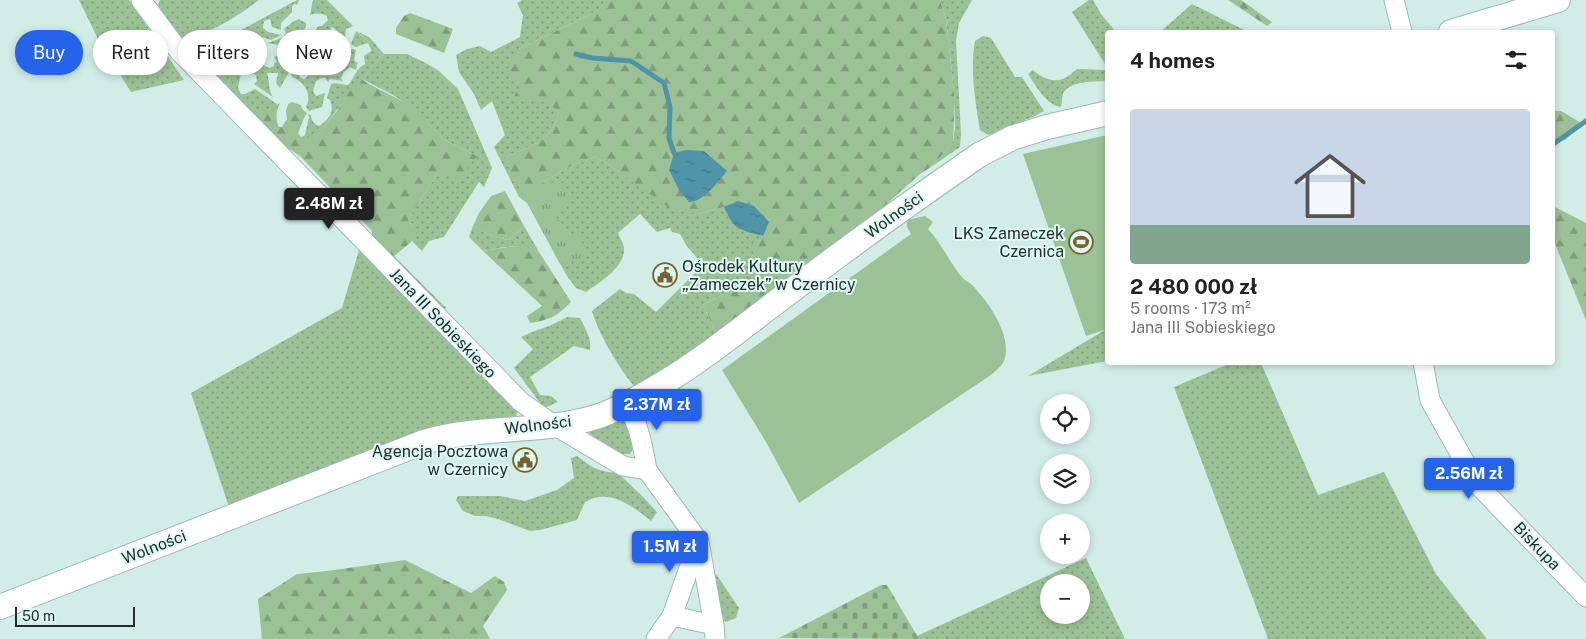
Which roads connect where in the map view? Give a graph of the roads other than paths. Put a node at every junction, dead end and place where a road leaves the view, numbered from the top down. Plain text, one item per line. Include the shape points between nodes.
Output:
1 (1394, 0) edge
2 (1558, 0) edge
3 (145, 2) edge
4 (1402, 30) edge
5 (1458, 30) edge
6 (1105, 114) edge
7 (1424, 365) edge
8 (628, 404) junction
9 (554, 425) junction
10 (646, 470) junction
11 (699, 542) junction
12 (1586, 597) edge
13 (0, 607) edge
14 (672, 616) junction
15 (715, 632) edge
16 (656, 639) edge

1 - 4 street
2 - 5 street
3 - 9 street, Jana III Sobieskiego via 179,51 521,402
6 - 8 street, Wolności via 1012,138 979,155 703,358
7 - 12 street, Biskupa via 1430,400 1477,484
8 - 9 street, Wolności via 595,417
8 - 10 street via 643,445
9 - 10 street, Jana III Sobieskiego via 623,466
9 - 13 street, Wolności via 457,434 424,442
10 - 11 street
11 - 14 street
11 - 15 street
14 - 15 street
14 - 16 street

